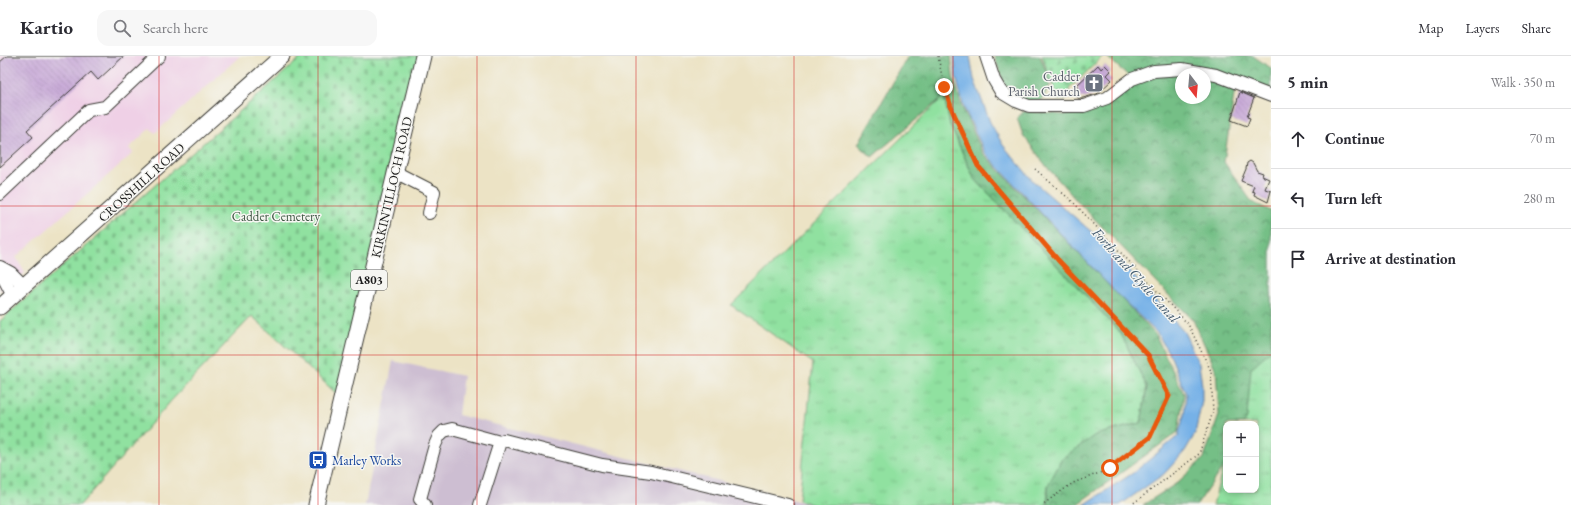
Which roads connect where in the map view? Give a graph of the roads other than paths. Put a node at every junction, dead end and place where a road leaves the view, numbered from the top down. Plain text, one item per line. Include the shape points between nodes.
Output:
1 (159, 56) edge
2 (282, 56) edge
3 (423, 56) edge
4 (986, 56) edge
5 (1271, 96) edge
6 (395, 172) junction
7 (0, 194) edge
8 (429, 212) dead end
9 (0, 267) edge
10 (0, 271) edge
11 (24, 286) junction
12 (13, 296) junction
13 (0, 307) edge
14 (500, 442) junction
15 (316, 505) edge
16 (425, 505) edge
17 (480, 505) edge
18 (788, 505) edge

1 - 7 street via 105,106 89,110
2 - 11 main road, CROSSHILL ROAD
3 - 6 main road, KIRKINTILLOCH ROAD / A803
4 - 5 street via 1001,92 1029,106 1084,106 1107,98 1132,79 1154,70 1182,69 1216,75
6 - 8 street via 434,192
6 - 15 main road, KIRKINTILLOCH ROAD / A803
9 - 11 street via 11,273
10 - 12 street
11 - 12 main road, CROSSHILL ROAD
12 - 13 main road, CROSSHILL ROAD
14 - 16 street via 452,429 444,431 435,446 420,499
14 - 17 street
14 - 18 street via 504,440 602,465 651,472

